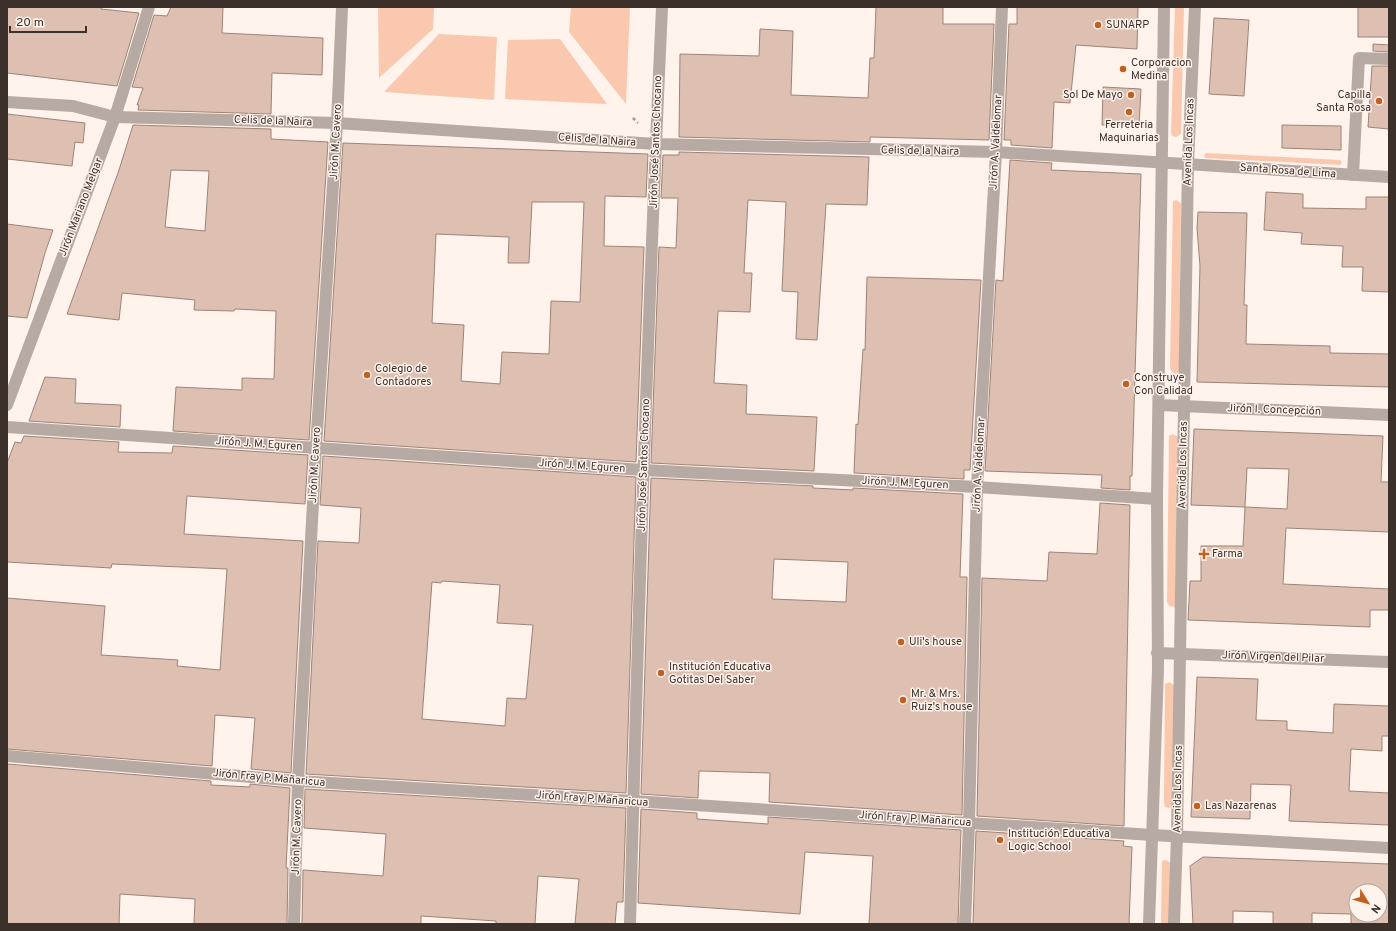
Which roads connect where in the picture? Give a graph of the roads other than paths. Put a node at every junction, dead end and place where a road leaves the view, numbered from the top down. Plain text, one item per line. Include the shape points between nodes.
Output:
1 (149, 7) edge
2 (342, 7) edge
3 (662, 7) edge
4 (1002, 7) edge
5 (1164, 7) edge
6 (1195, 7) edge
7 (1389, 59) edge
8 (7, 102) edge
9 (115, 117) junction
10 (338, 123) junction
11 (656, 144) junction
12 (996, 152) junction
13 (1161, 162) junction
14 (1188, 164) junction
15 (1353, 175) junction
16 (1389, 177) edge
17 (7, 405) edge
18 (1159, 405) junction
19 (1184, 406) junction
20 (1389, 415) edge
21 (7, 427) edge
22 (316, 447) junction
23 (643, 470) junction
24 (977, 487) junction
25 (1157, 499) junction
26 (1157, 653) junction
27 (1181, 653) junction
28 (1389, 662) edge
29 (7, 756) edge
30 (298, 781) junction
31 (633, 801) junction
32 (969, 823) junction
33 (1152, 835) junction
34 (1178, 836) junction
35 (1389, 848) edge
36 (294, 924) edge
37 (630, 924) edge
38 (965, 924) edge
39 (1149, 924) edge
40 (1174, 924) edge

1 - 9 street, Jirón Mariano Melgar
2 - 10 street, Jirón M. Cavero
3 - 11 street, Jirón José Santos Chocano
4 - 12 street, Jirón A. Valdelomar
5 - 13 street
6 - 14 street, Avenida Los Incas
7 - 15 street via 1359,58
8 - 9 street, Celis de la Naira via 73,106
9 - 10 street, Celis de la Naira
9 - 17 street, Jirón Mariano Melgar
10 - 11 street, Celis de la Naira
10 - 22 street, Jirón M. Cavero
11 - 12 street, Celis de la Naira
11 - 23 street, Jirón José Santos Chocano
12 - 13 street, Celis de la Naira
12 - 24 street, Jirón A. Valdelomar
13 - 14 street, Celis de la Naira
13 - 18 street
14 - 15 street, Santa Rosa de Lima
14 - 19 street, Avenida Los Incas
15 - 16 street, Santa Rosa de Lima
18 - 19 street, Jirón I. Concepción
18 - 25 street
19 - 20 street, Jirón I. Concepción
19 - 27 street, Avenida Los Incas
21 - 22 street, Jirón J. M. Eguren
22 - 23 street, Jirón J. M. Eguren
22 - 30 street, Jirón M. Cavero
23 - 24 street, Jirón J. M. Eguren
23 - 31 street, Jirón José Santos Chocano
24 - 25 street, Jirón J. M. Eguren
24 - 32 street, Jirón A. Valdelomar
25 - 26 street
26 - 27 street, Jirón Virgen del Pilar
26 - 33 street
27 - 28 street, Jirón Virgen del Pilar
27 - 34 street, Avenida Los Incas
29 - 30 street, Jirón Fray P. Mañaricua
30 - 31 street, Jirón Fray P. Mañaricua
30 - 36 street, Jirón M. Cavero
31 - 32 street, Jirón Fray P. Mañaricua
31 - 37 street, Jirón José Santos Chocano
32 - 33 street, Jirón Fray P. Mañaricua
32 - 38 street, Jirón A. Valdelomar
33 - 34 street, Jirón Fray P. Mañaricua
33 - 39 street
34 - 35 street, Jirón Fray P. Mañaricua
34 - 40 street, Avenida Los Incas

